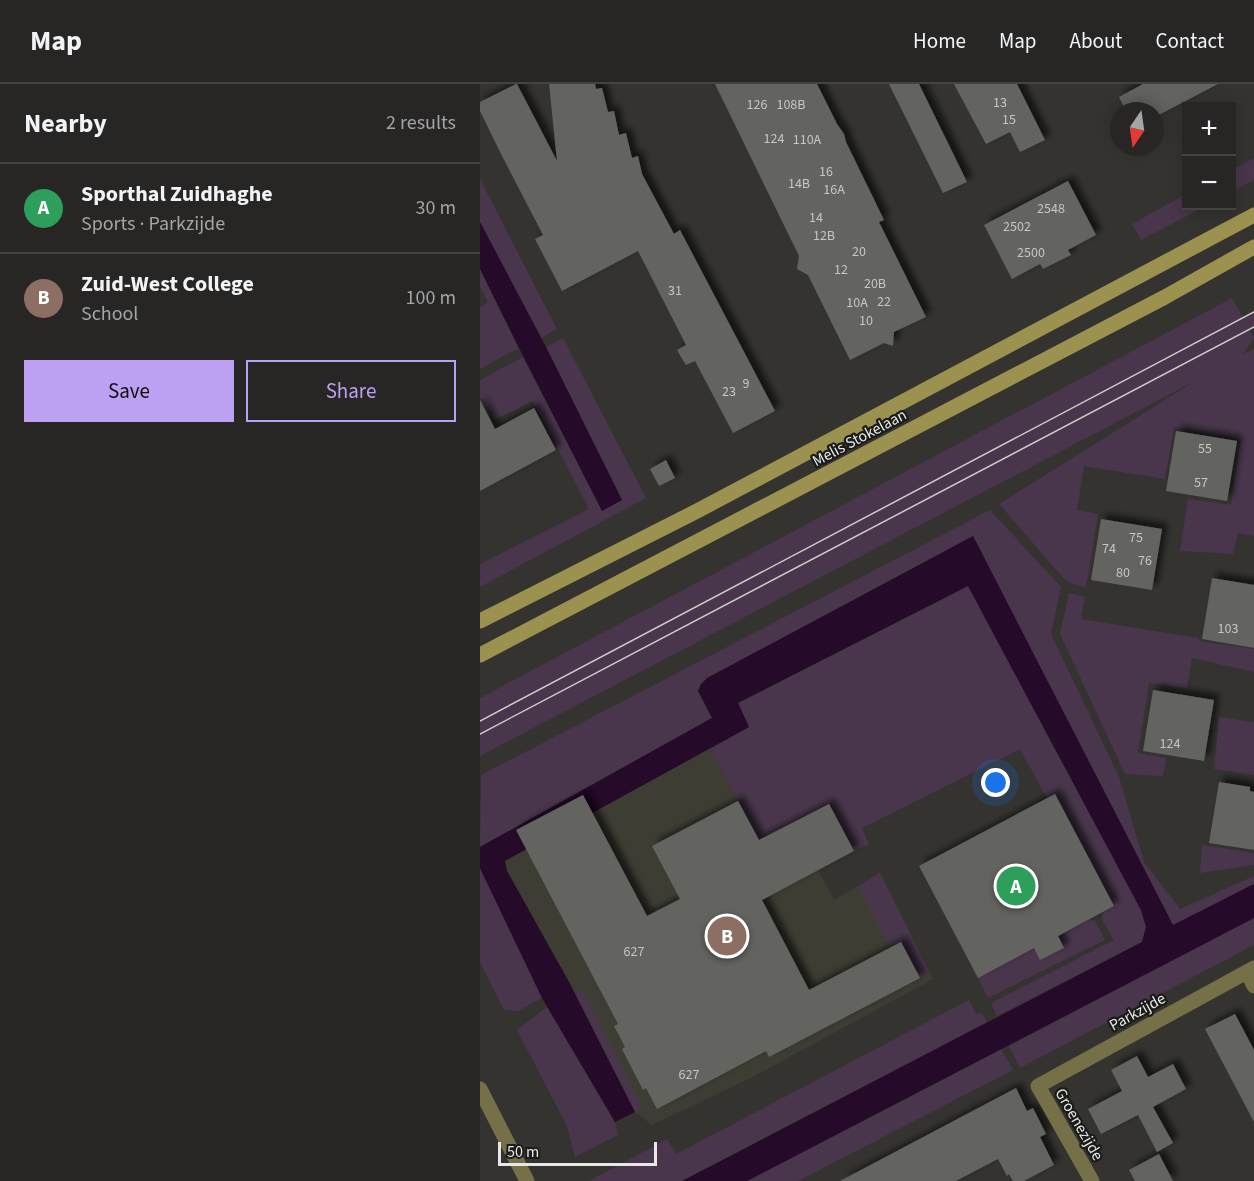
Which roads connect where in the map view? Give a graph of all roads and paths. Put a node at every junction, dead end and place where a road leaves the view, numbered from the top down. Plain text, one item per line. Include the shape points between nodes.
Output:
1 (1254, 215) edge
2 (1254, 247) edge
3 (480, 621) edge
4 (480, 655) edge
5 (1250, 970) edge
6 (1254, 986) edge
7 (1038, 1086) joint
8 (480, 1089) edge
9 (527, 1181) edge
10 (1092, 1181) edge

1 - 3 street, Melis Stokelaan via 699,510
2 - 4 street, Melis Stokelaan
5 - 6 street
5 - 7 street, Parkzijde
7 - 10 street, Groenezijde
8 - 9 street

